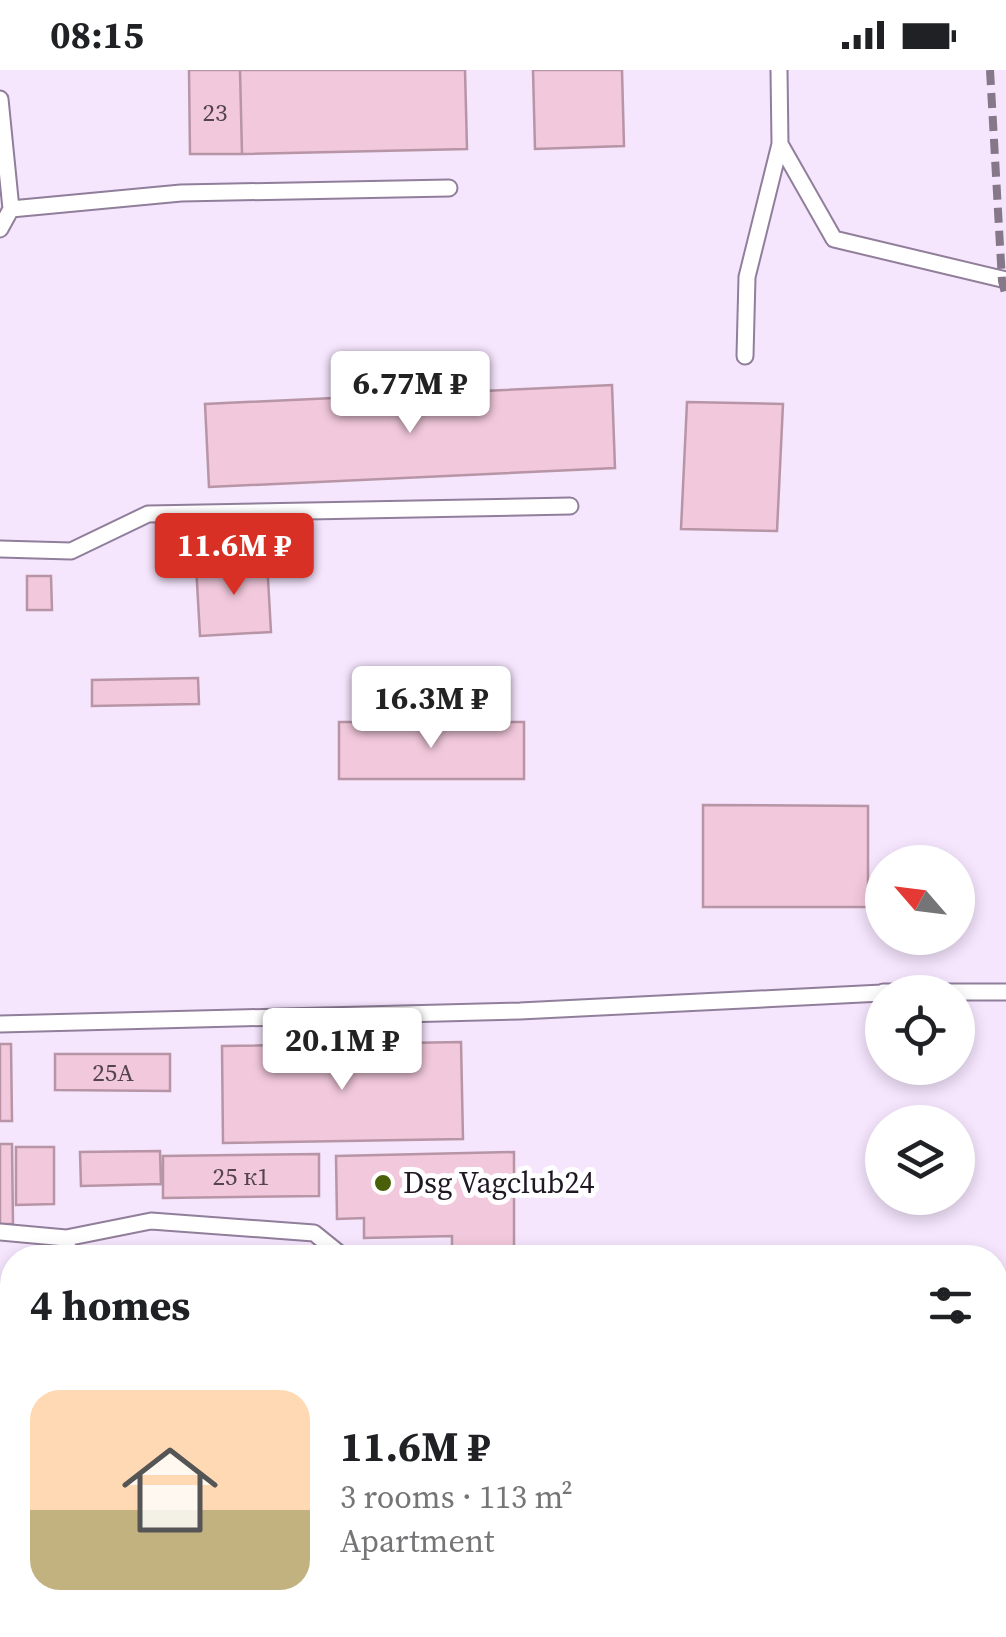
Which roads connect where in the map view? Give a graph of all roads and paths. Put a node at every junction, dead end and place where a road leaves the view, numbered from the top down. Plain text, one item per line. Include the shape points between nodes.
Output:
1 (778, 70) edge
2 (0, 100) edge
3 (780, 144) junction
4 (449, 188) dead end
5 (10, 209) junction
6 (0, 229) edge
7 (1006, 280) edge
8 (745, 356) dead end
9 (570, 506) dead end
10 (0, 549) edge
11 (975, 992) edge
12 (1006, 992) edge
13 (865, 993) edge
14 (0, 1024) edge
15 (0, 1232) edge
16 (66, 1238) junction
17 (67, 1245) edge
18 (329, 1245) edge

1 - 3 lane
2 - 5 lane
3 - 7 lane via 834,238
3 - 8 lane via 746,277
4 - 5 lane via 181,193
5 - 6 lane
9 - 10 lane via 148,514 71,551
11 - 12 lane
13 - 14 lane
15 - 16 lane
16 - 17 lane
16 - 18 lane via 151,1221 314,1233

